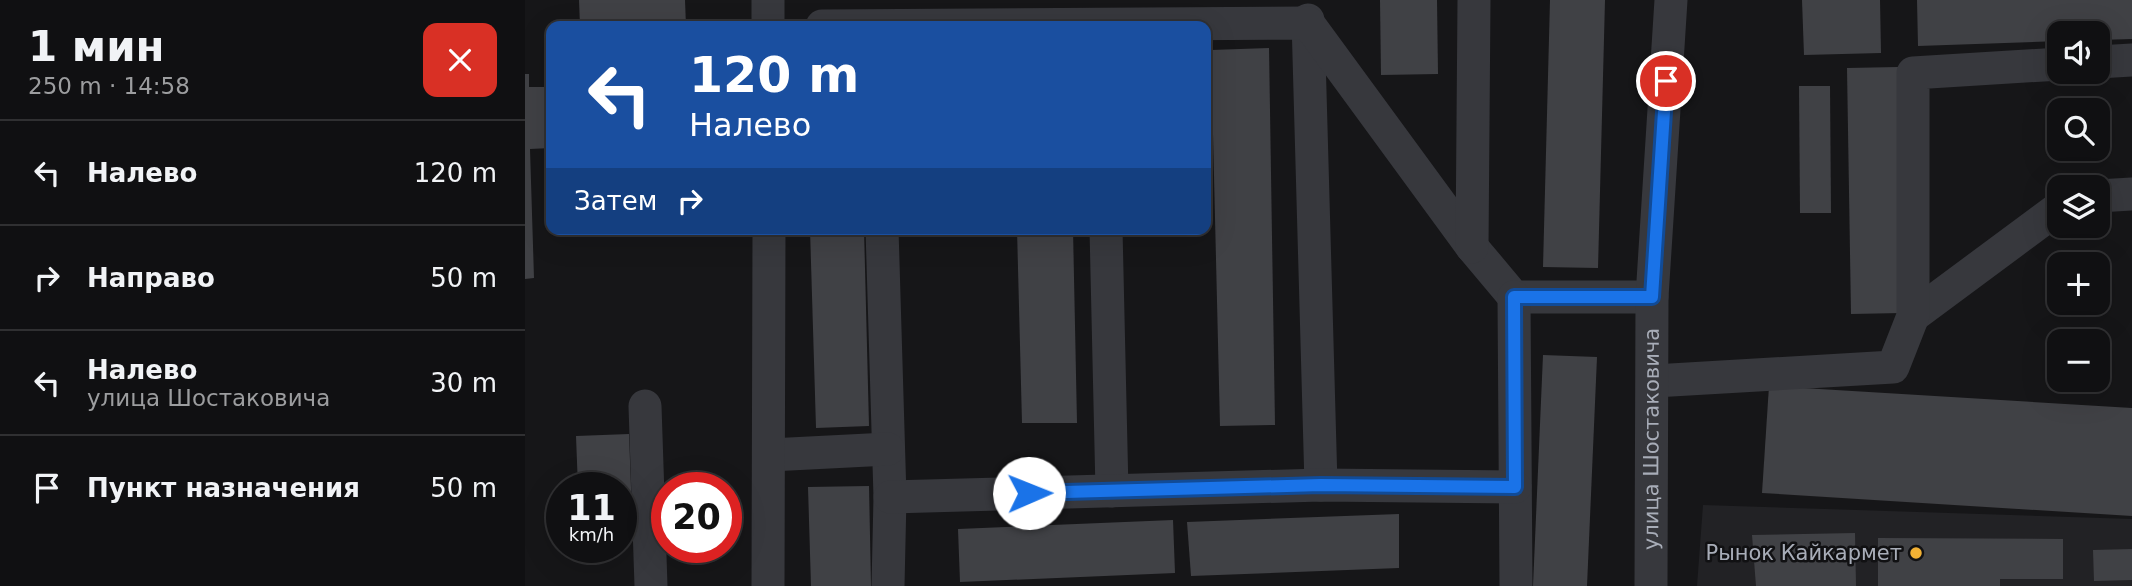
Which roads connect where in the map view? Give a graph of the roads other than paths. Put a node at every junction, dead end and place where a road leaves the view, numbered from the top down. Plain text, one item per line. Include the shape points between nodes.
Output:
1 (768, 0) edge
2 (1474, 0) edge
3 (1671, 0) edge
4 (1308, 11) edge
5 (768, 21) edge
6 (1160, 21) edge
7 (2132, 60) edge
8 (2110, 61) edge
9 (2047, 65) edge
10 (2132, 194) edge
11 (2110, 195) edge
12 (2047, 217) edge
13 (769, 235) edge
14 (882, 235) edge
15 (1106, 235) edge
16 (1472, 247) junction
17 (1514, 297) junction
18 (1652, 297) junction
19 (1913, 316) junction
20 (1654, 381) junction
21 (645, 406) dead end
22 (888, 449) junction
23 (770, 455) junction
24 (1321, 485) junction
25 (1515, 487) junction
26 (1112, 491) junction
27 (890, 497) junction
28 (651, 586) edge
29 (768, 586) edge
30 (888, 586) edge
31 (1516, 586) edge
32 (1651, 586) edge

1 - 5 street
2 - 16 street
3 - 18 street, улица Шостаковича
4 - 6 street
4 - 16 street
4 - 24 street
7 - 8 street
9 - 19 street via 1913,73
10 - 11 street
12 - 19 street
13 - 23 street
14 - 22 street
15 - 26 street
16 - 17 street
17 - 18 street
17 - 25 street
18 - 20 street, улица Шостаковича
19 - 20 street via 1893,367
20 - 32 street, улица Шостаковича
21 - 28 street
22 - 23 street
22 - 27 street
23 - 29 street
24 - 25 street
24 - 26 street
25 - 31 street
26 - 27 street
27 - 30 street

